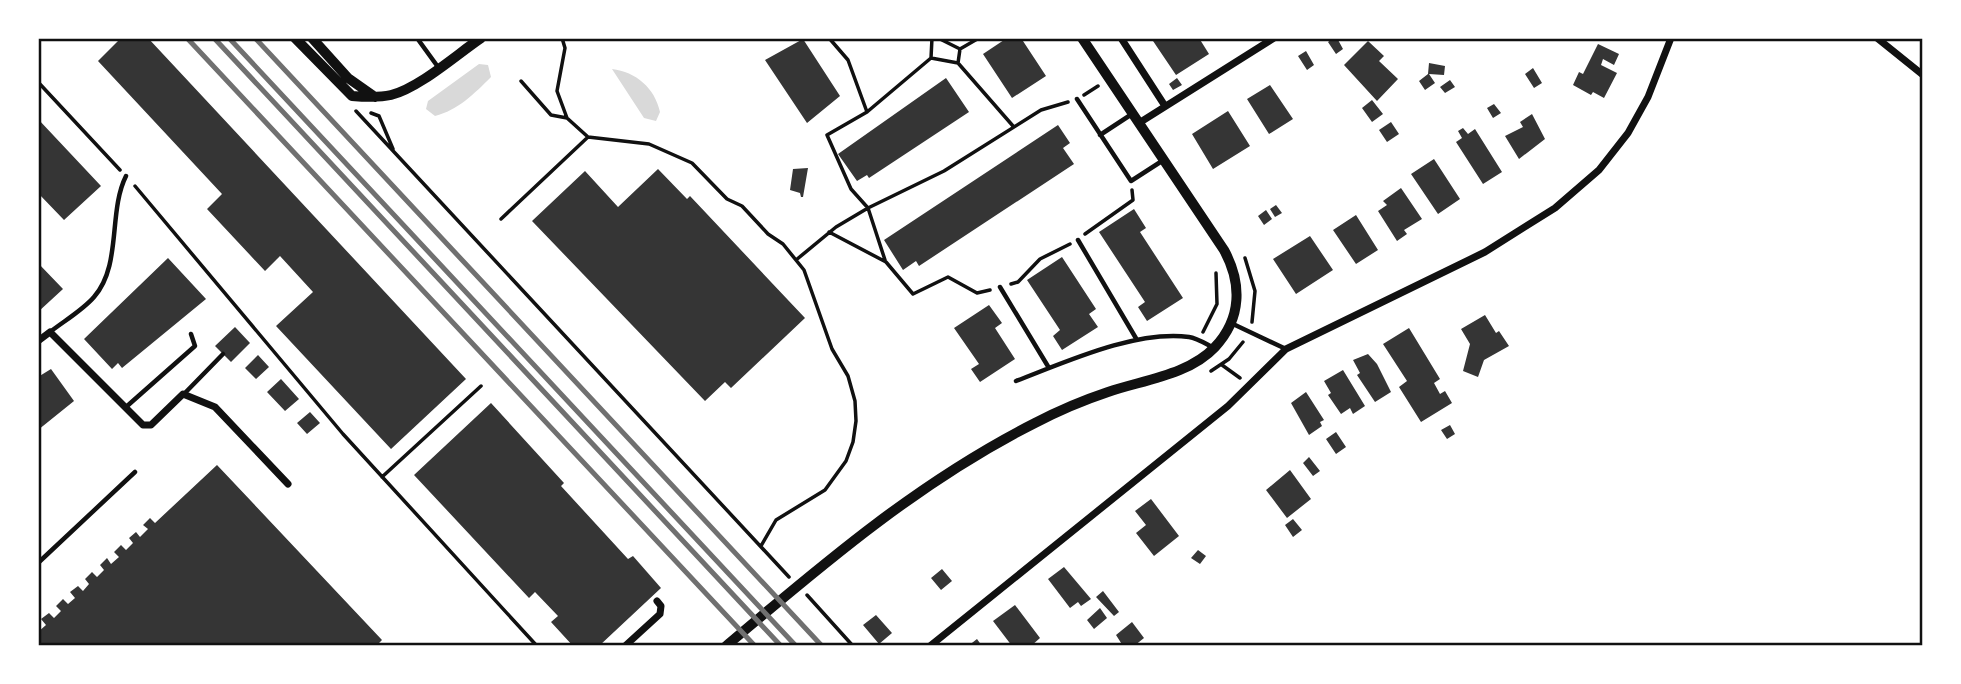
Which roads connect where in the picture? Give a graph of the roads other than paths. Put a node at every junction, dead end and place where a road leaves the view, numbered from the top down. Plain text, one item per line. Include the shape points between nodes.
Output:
1 (295, 38) edge
2 (312, 38) edge
3 (417, 38) edge
4 (481, 38) edge
5 (678, 38) edge
6 (686, 38) edge
7 (1082, 38) edge
8 (1121, 38) edge
9 (1671, 38) edge
10 (1877, 38) edge
11 (1268, 40) edge
12 (438, 67) junction
13 (1923, 75) edge
14 (375, 97) junction
15 (1077, 99) road end
16 (1166, 107) junction
17 (1136, 118) junction
18 (1100, 135) junction
19 (1163, 160) junction
20 (126, 176) road end
21 (1078, 240) road end
22 (1000, 287) road end
23 (1232, 324) junction
24 (50, 331) junction
25 (191, 334) dead end
26 (1137, 340) junction
27 (38, 341) edge
28 (1214, 348) junction
29 (1286, 349) junction
30 (223, 354) dead end
31 (1049, 368) junction
32 (1016, 381) dead end
33 (183, 394) junction
34 (126, 407) junction
35 (135, 472) dead end
36 (288, 484) dead end
37 (38, 563) edge
38 (657, 601) dead end
39 (625, 646) edge
40 (726, 646) edge
41 (930, 646) edge

1 - 14 street via 352,96
2 - 14 street via 348,78
3 - 12 lane
4 - 12 street
5 - 6 lane
7 - 17 street
8 - 16 street
9 - 29 street via 1628,133 1599,170 1555,208 1485,252
10 - 13 street
11 - 16 street
12 - 14 street via 391,95
15 - 18 lane
16 - 17 street
17 - 18 lane
17 - 19 street
18 - 19 lane via 1131,181
19 - 23 street via 1232,264 1237,289
20 - 24 lane via 119,190 106,279 94,298
21 - 26 lane
22 - 31 lane
23 - 28 street
23 - 29 lane
24 - 27 street
24 - 34 street
25 - 34 lane via 195,346
26 - 28 lane via 1166,336 1198,340
26 - 31 lane
28 - 40 street via 1184,368 1105,393 1036,423 933,482 835,553
29 - 41 street via 1251,386
30 - 33 lane
31 - 32 lane
33 - 34 street via 151,425 143,425
33 - 36 street via 215,407
35 - 37 lane
38 - 39 street via 660,614

